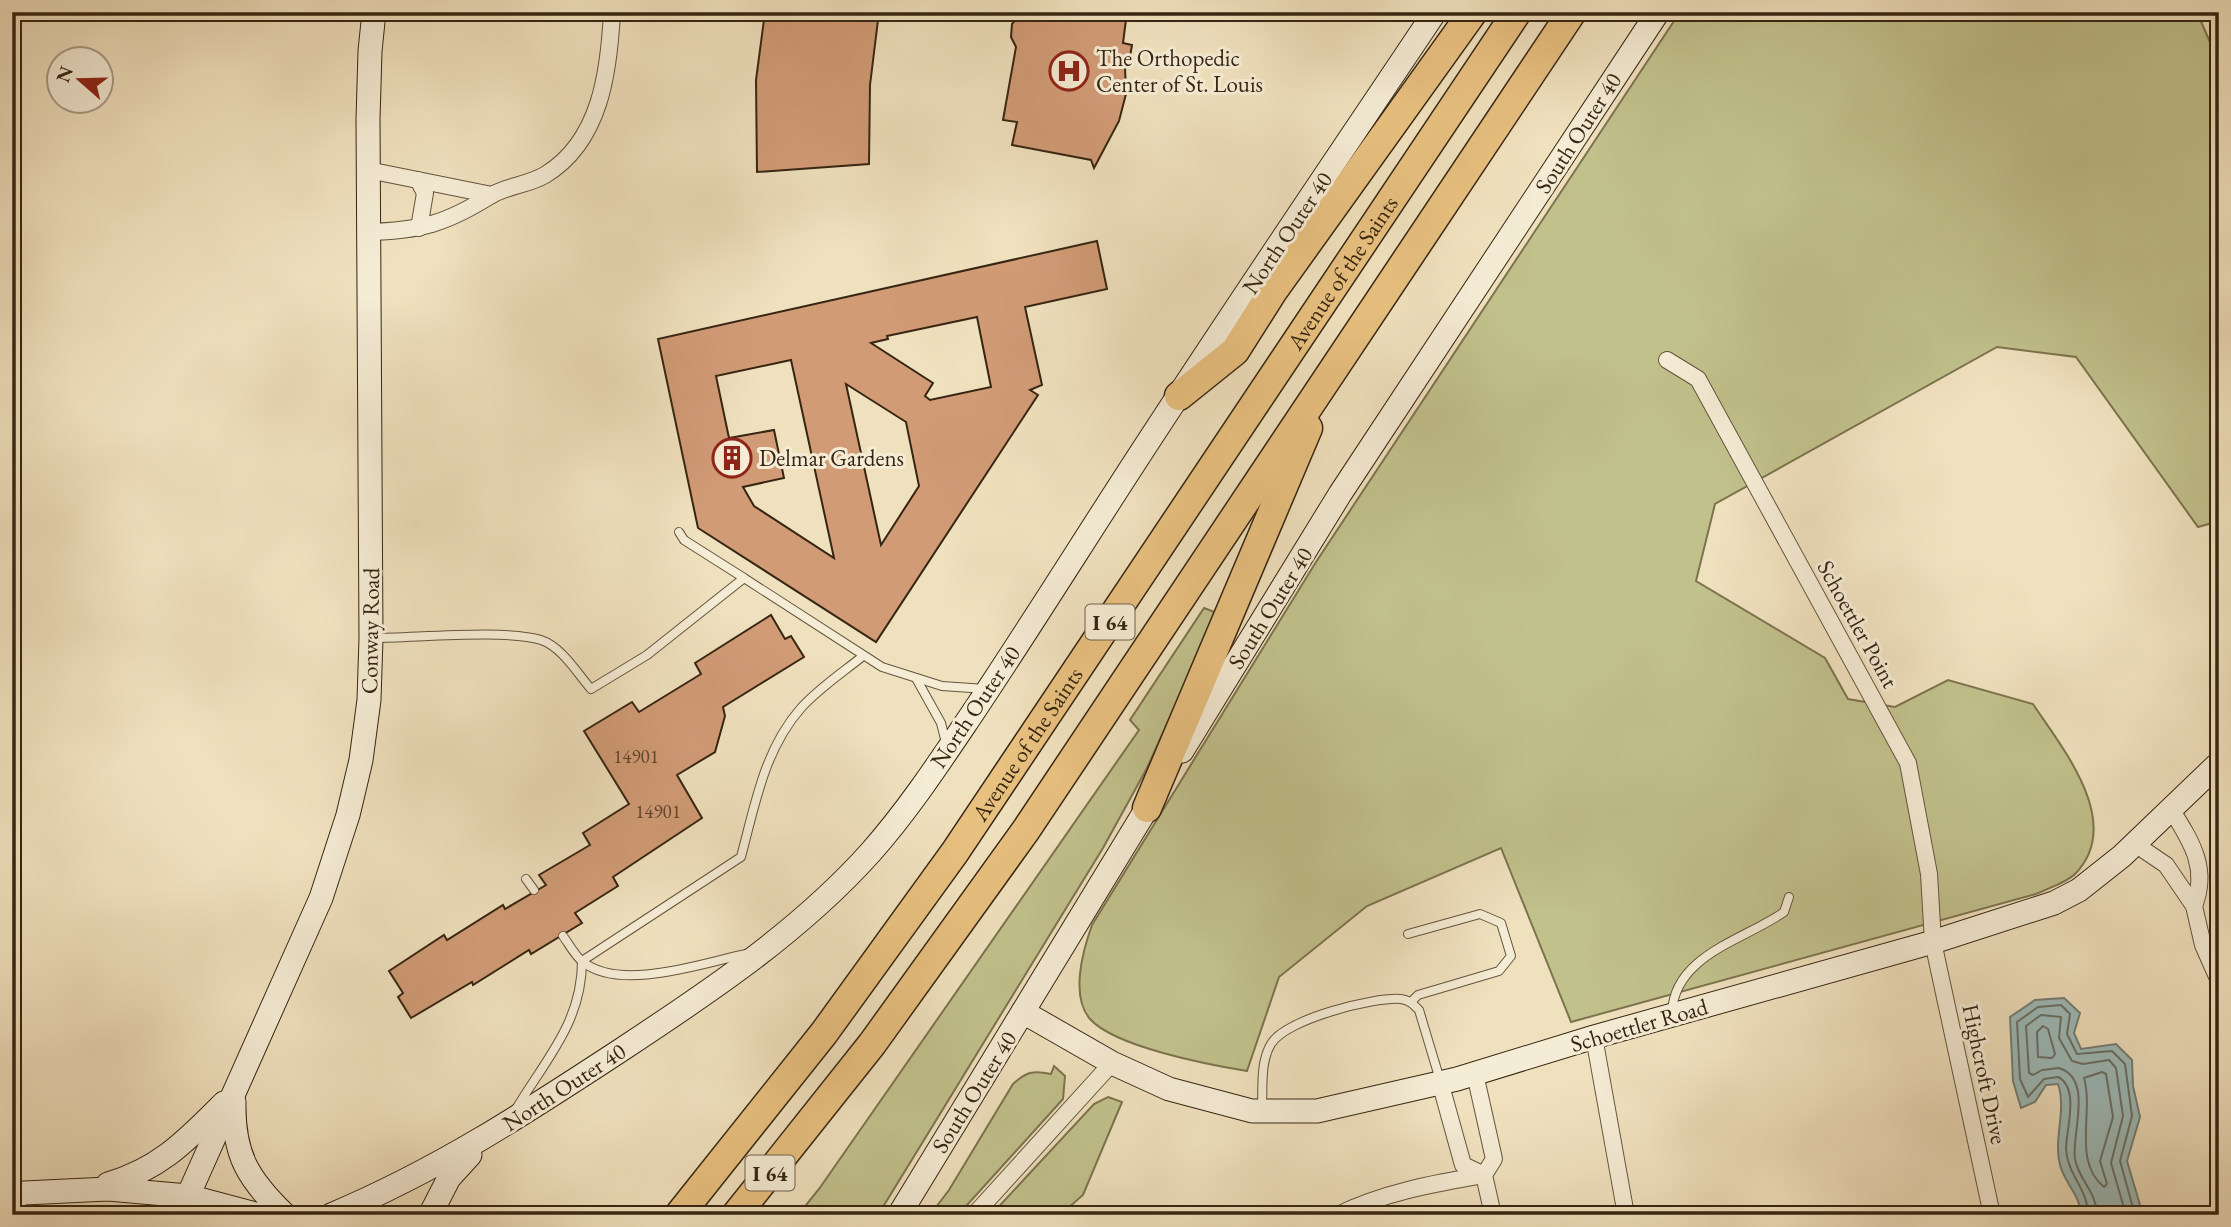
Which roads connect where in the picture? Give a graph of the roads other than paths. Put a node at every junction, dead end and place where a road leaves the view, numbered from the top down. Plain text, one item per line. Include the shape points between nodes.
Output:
1 (374, 12) edge
2 (612, 12) edge
3 (1435, 12) edge
4 (1472, 12) edge
5 (1517, 12) edge
6 (1572, 12) edge
7 (1658, 12) edge
8 (368, 170) junction
9 (418, 180) junction
10 (492, 195) junction
11 (419, 228) junction
12 (368, 232) junction
13 (1667, 360) dead end
14 (1330, 374) junction
15 (1179, 396) junction
16 (679, 533) dead end
17 (744, 579) junction
18 (371, 638) junction
19 (863, 656) junction
20 (916, 680) junction
21 (989, 689) junction
22 (947, 751) junction
23 (2219, 763) edge
24 (1147, 808) junction
25 (2171, 809) junction
26 (2135, 844) junction
27 (526, 879) dead end
28 (534, 890) dead end
29 (1789, 897) dead end
30 (2194, 906) junction
31 (1408, 934) dead end
32 (563, 936) dead end
33 (1933, 942) junction
34 (764, 951) junction
35 (582, 961) junction
36 (2219, 981) edge
37 (1411, 1002) junction
38 (1023, 1012) junction
39 (1672, 1015) junction
40 (1594, 1037) junction
41 (1111, 1063) junction
42 (1475, 1074) junction
43 (1440, 1082) junction
44 (234, 1093) junction
45 (1262, 1111) junction
46 (509, 1121) junction
47 (484, 1140) junction
48 (1484, 1175) junction
49 (89, 1190) junction
50 (12, 1197) edge
51 (186, 1205) edge
52 (259, 1215) edge
53 (285, 1215) edge
54 (331, 1215) edge
55 (430, 1215) edge
56 (679, 1215) edge
57 (736, 1215) edge
58 (899, 1215) edge
59 (974, 1215) edge
60 (1338, 1215) edge
61 (1493, 1215) edge
62 (1626, 1215) edge
63 (1992, 1215) edge

1 - 8 street, Conway Road
2 - 10 street via 607,72 585,134 546,174
3 - 15 street, North Outer 40
4 - 15 highway via 1235,351
5 - 56 highway, Avenue of the Saints / I 64 via 956,852 824,1033
6 - 14 highway, Avenue of the Saints / I 64
7 - 24 street, South Outer 40 via 1340,494
8 - 9 street
8 - 12 street, Conway Road
9 - 10 street
9 - 11 street via 425,193
10 - 11 street via 463,214
11 - 12 street
12 - 18 street, Conway Road
13 - 33 street, Schoettler Point via 1698,379 1908,763 1929,874
14 - 24 highway
14 - 57 highway, Avenue of the Saints / I 64 via 988,884 872,1044
15 - 21 street, North Outer 40
16 - 17 lane
17 - 18 lane via 647,654 591,689 562,655 543,641 518,636
17 - 19 lane
18 - 44 street, Conway Road via 368,712 348,815 320,898
19 - 20 lane
19 - 35 lane via 801,708 781,735 764,769 741,857
20 - 21 lane
20 - 22 lane via 941,723
21 - 22 street, North Outer 40
22 - 34 street, North Outer 40 via 868,855
23 - 25 street, Schoettler Road
24 - 38 street, South Outer 40
25 - 26 street, Schoettler Road
25 - 30 street via 2192,845 2200,870 2202,886
26 - 30 street via 2166,865
26 - 33 street, Schoettler Road via 2079,890 2054,903
27 - 28 lane
29 - 39 lane via 1784,912 1727,944 1682,978
30 - 36 street via 2203,945
31 - 37 lane via 1480,914 1490,916 1501,923 1511,956 1499,971 1418,995
32 - 35 lane
33 - 39 street, Schoettler Road
33 - 63 street, Highcroft Drive
34 - 35 lane via 652,975 600,970
34 - 46 street, North Outer 40 via 688,1006
35 - 46 lane via 582,988 558,1046
37 - 43 lane via 1419,1010
37 - 45 lane via 1400,999 1298,1021 1272,1042 1265,1056
38 - 41 street, Schoettler Road
38 - 58 street, South Outer 40
39 - 40 street, Schoettler Road
40 - 42 street, Schoettler Road
40 - 62 street
41 - 45 street, Schoettler Road via 1169,1089
41 - 59 street
42 - 43 street, Schoettler Road
42 - 48 street via 1494,1159
43 - 45 street, Schoettler Road via 1317,1111
43 - 48 street via 1463,1165
44 - 49 street via 174,1153 133,1177
44 - 51 street, Conway Road
44 - 53 street via 233,1130 245,1170
46 - 47 street, North Outer 40
47 - 54 street, North Outer 40
47 - 55 street via 449,1178
48 - 60 street via 1449,1180
48 - 61 street
49 - 50 street
49 - 51 street
51 - 52 street

